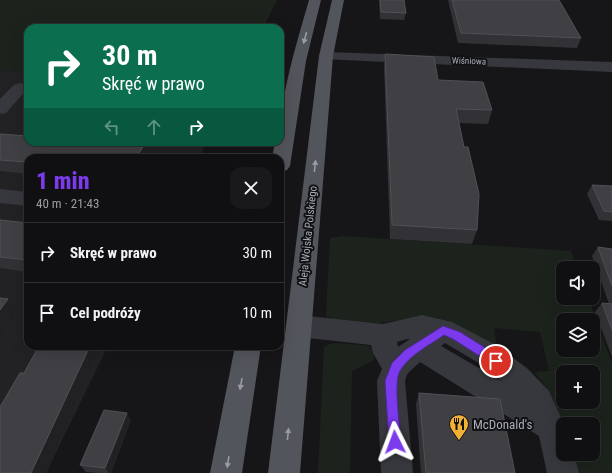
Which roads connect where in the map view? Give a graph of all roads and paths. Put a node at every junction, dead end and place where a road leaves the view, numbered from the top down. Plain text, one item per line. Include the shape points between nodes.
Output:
1 (315, 0) edge
2 (338, 0) edge
3 (326, 56) junction
4 (612, 67) edge
5 (20, 88) dead end
6 (0, 109) edge
7 (284, 144) edge
8 (0, 196) edge
9 (24, 199) edge
10 (299, 326) junction
11 (443, 330) junction
12 (384, 335) junction
13 (419, 347) junction
14 (247, 350) edge
15 (396, 367) junction
16 (550, 426) junction
17 (226, 473) edge
18 (284, 473) edge
19 (397, 473) edge
20 (563, 473) edge

1 -> 7 main road via 299,61
2 - 3 main road, Aleja Wojska Polskiego
3 - 4 lane, Wiśniowa
10 -> 3 main road, Aleja Wojska Polskiego
5 - 6 lane
8 - 9 lane
10 - 12 lane
18 -> 10 main road, Aleja Wojska Polskiego
11 - 12 lane via 422,326 404,328
11 - 13 lane
11 - 16 lane via 509,369 525,382 539,401
12 - 15 lane via 386,353
13 - 15 lane
13 - 16 lane
14 -> 17 main road
15 - 19 lane via 391,381
16 - 20 lane

